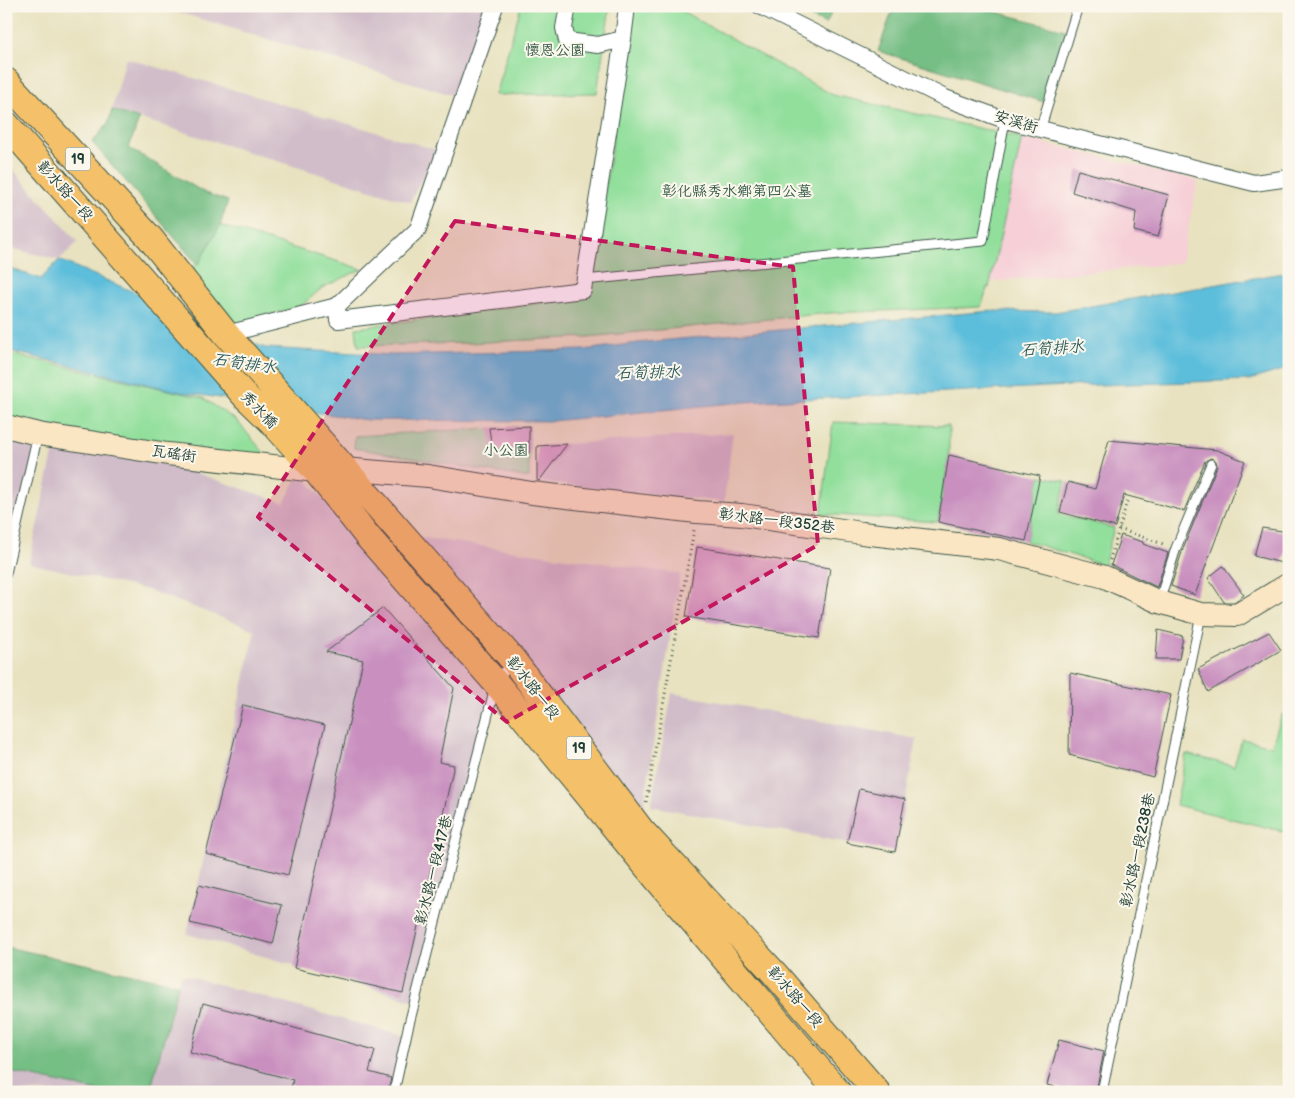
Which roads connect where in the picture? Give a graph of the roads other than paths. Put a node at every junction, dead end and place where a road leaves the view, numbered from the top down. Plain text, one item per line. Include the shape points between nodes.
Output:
1 (495, 6) edge
2 (568, 6) edge
3 (626, 6) edge
4 (760, 6) edge
5 (1078, 6) edge
6 (623, 39) junction
7 (6, 81) edge
8 (1005, 120) junction
9 (6, 124) edge
10 (1040, 130) junction
11 (1289, 178) edge
12 (150, 238) joint
13 (124, 258) joint
14 (584, 280) junction
15 (337, 306) junction
16 (226, 334) junction
17 (284, 401) joint
18 (6, 426) edge
19 (38, 434) junction
20 (1211, 464) dead end
21 (344, 469) junction
22 (316, 471) junction
23 (6, 574) edge
24 (1289, 584) edge
25 (1159, 602) junction
26 (1201, 614) junction
27 (513, 660) junction
28 (496, 683) junction
29 (394, 1092) edge
30 (838, 1092) edge
31 (877, 1092) edge
32 (1102, 1092) edge

1 - 15 street via 418,229
2 - 6 street via 564,28 567,41 598,45
3 - 6 street
4 - 8 street, 安溪街 via 945,98
5 - 10 lane
6 - 14 street
7 - 12 main road, 彰水路一段 / 19
8 - 10 street, 安溪街
8 - 14 lane via 983,241
9 - 13 main road, 彰水路一段 / 19
10 - 11 street, 安溪街 via 1254,183
12 - 16 main road, 秀水橋 / 19
13 - 22 main road, 秀水橋 / 19 via 245,396
14 - 15 street via 583,290 338,320
15 - 16 street
16 - 17 main road, 秀水橋 / 19
17 - 21 main road, 彰水路一段 / 19
18 - 19 street, 瓦磘街
19 - 22 street, 瓦磘街 via 168,454
19 - 23 lane
20 - 25 lane via 1176,548
21 - 22 street, 瓦磘街
21 - 25 street, 彰水路一段352巷 via 428,476 532,493 742,515 999,549 1105,577
21 - 27 main road, 彰水路一段 / 19
22 - 28 main road, 彰水路一段 / 19 via 368,537
24 - 26 street, 彰水路一段352巷 via 1237,615
25 - 26 street, 彰水路一段352巷
26 - 32 lane, 彰水路一段238巷
27 - 28 lane, 彰水路一段417巷
27 - 31 main road, 彰水路一段 / 19 via 641,830 774,973
28 - 29 lane, 彰水路一段417巷
28 - 30 main road, 彰水路一段 / 19

